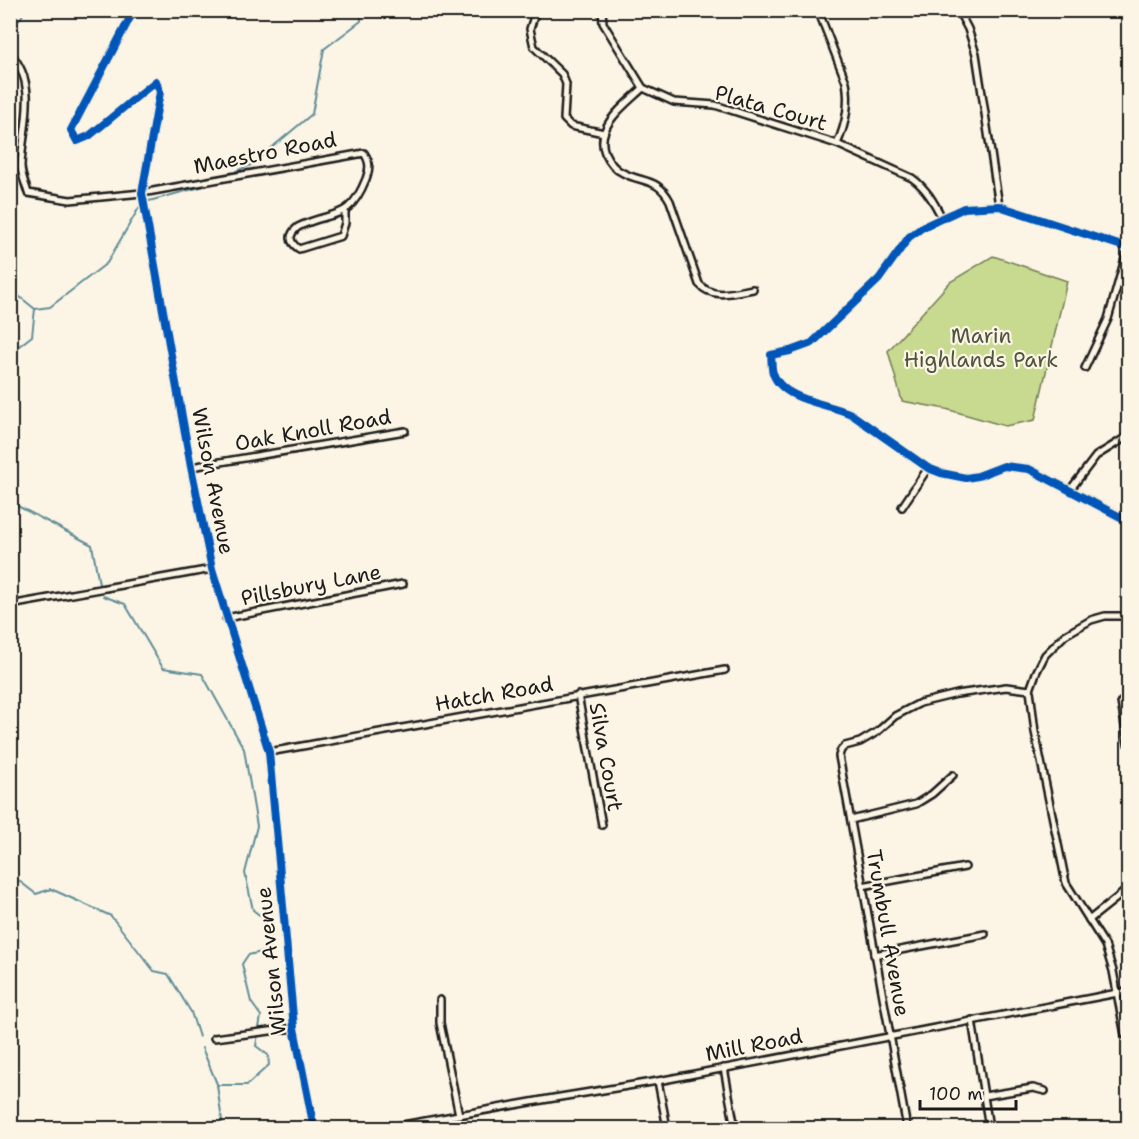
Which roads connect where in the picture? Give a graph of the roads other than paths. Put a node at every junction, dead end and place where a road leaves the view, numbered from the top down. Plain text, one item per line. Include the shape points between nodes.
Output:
1 (134, 10) edge
2 (536, 10) edge
3 (602, 10) edge
4 (818, 10) edge
5 (958, 10) edge
6 (10, 53) edge
7 (643, 88) junction
8 (604, 133) junction
9 (837, 144) junction
10 (142, 193) junction
11 (999, 206) junction
12 (345, 211) junction
13 (942, 218) junction
14 (1128, 248) edge
15 (753, 289) dead end
16 (1085, 368) dead end
17 (405, 431) dead end
18 (1128, 436) edge
19 (191, 467) junction
20 (928, 468) junction
21 (1070, 490) junction
22 (902, 507) dead end
23 (1128, 521) edge
24 (212, 569) junction
25 (403, 584) dead end
26 (10, 605) edge
27 (1128, 616) edge
28 (226, 618) junction
29 (725, 670) dead end
30 (1030, 690) junction
31 (578, 695) junction
32 (1121, 702) dead end
33 (1128, 744) edge
34 (269, 752) junction
35 (953, 775) dead end
36 (851, 820) junction
37 (602, 825) dead end
38 (965, 867) dead end
39 (862, 886) junction
40 (1128, 889) edge
41 (1089, 920) junction
42 (985, 934) dead end
43 (874, 955) junction
44 (1128, 991) edge
45 (1116, 993) junction
46 (440, 1000) dead end
47 (972, 1020) junction
48 (294, 1028) junction
49 (1125, 1035) dead end
50 (890, 1036) junction
51 (214, 1038) dead end
52 (724, 1068) junction
53 (658, 1081) junction
54 (1045, 1091) dead end
55 (984, 1096) junction
56 (459, 1115) junction
57 (314, 1128) edge
58 (386, 1128) edge
59 (667, 1128) edge
60 (735, 1128) edge
61 (907, 1128) edge
62 (989, 1128) edge

1 - 10 street, Wilson Avenue via 70,130 77,141 90,136 156,81 160,92
2 - 8 street via 530,29 534,47 562,74 566,84 564,120 571,126
3 - 7 street via 603,23
4 - 9 street via 848,93 843,131
5 - 11 street via 976,54
6 - 10 street via 22,69 28,90 21,169 28,193 70,200
7 - 8 street via 610,120
7 - 9 street, Plata Court via 674,102 715,105
8 - 15 street via 603,147 615,168 658,185 666,194 699,284 714,294
9 - 13 street, Plata Court via 912,178
10 - 12 street, Maestro Road via 364,153 368,172 360,194
10 - 19 street, Wilson Avenue
11 - 13 street via 964,208
11 - 14 street
12 - 12 street, Maestro Road via 298,227 290,238 293,245 299,249 341,236
13 - 20 street via 909,237 879,279 812,343 771,355 773,374 791,394 850,414
14 - 16 street via 1108,319
17 - 19 street, Oak Knoll Road
18 - 21 street via 1096,456
19 - 24 street, Wilson Avenue
20 - 21 street via 966,478 1014,466 1029,469
20 - 22 street
21 - 23 street
24 - 26 street
24 - 28 street, Wilson Avenue
25 - 28 street, Pillsbury Lane
27 - 30 street via 1091,620 1065,635 1045,656
28 - 34 street, Wilson Avenue
29 - 31 street, Hatch Road
30 - 36 street, Trumbull Avenue via 1006,687 920,702 894,716 869,737 845,746 840,756
30 - 41 street via 1066,883
31 - 34 street, Hatch Road
31 - 37 street, Silva Court
32 - 33 street
34 - 48 street, Wilson Avenue
35 - 36 street via 916,804
36 - 39 street, Trumbull Avenue
38 - 39 street
39 - 43 street, Trumbull Avenue
40 - 41 street
41 - 45 street via 1105,945
42 - 43 street
43 - 50 street, Trumbull Avenue
44 - 45 street, Mill Road
45 - 47 street, Mill Road
45 - 49 street
46 - 56 street via 440,1023
47 - 50 street, Mill Road
47 - 55 street
48 - 51 street
48 - 57 street, Wilson Avenue
50 - 52 street, Mill Road
50 - 61 street, Trumbull Avenue
52 - 53 street, Mill Road
52 - 60 street
53 - 56 street, Mill Road
53 - 59 street
54 - 55 street via 1033,1088
55 - 62 street
56 - 58 street, Mill Road

